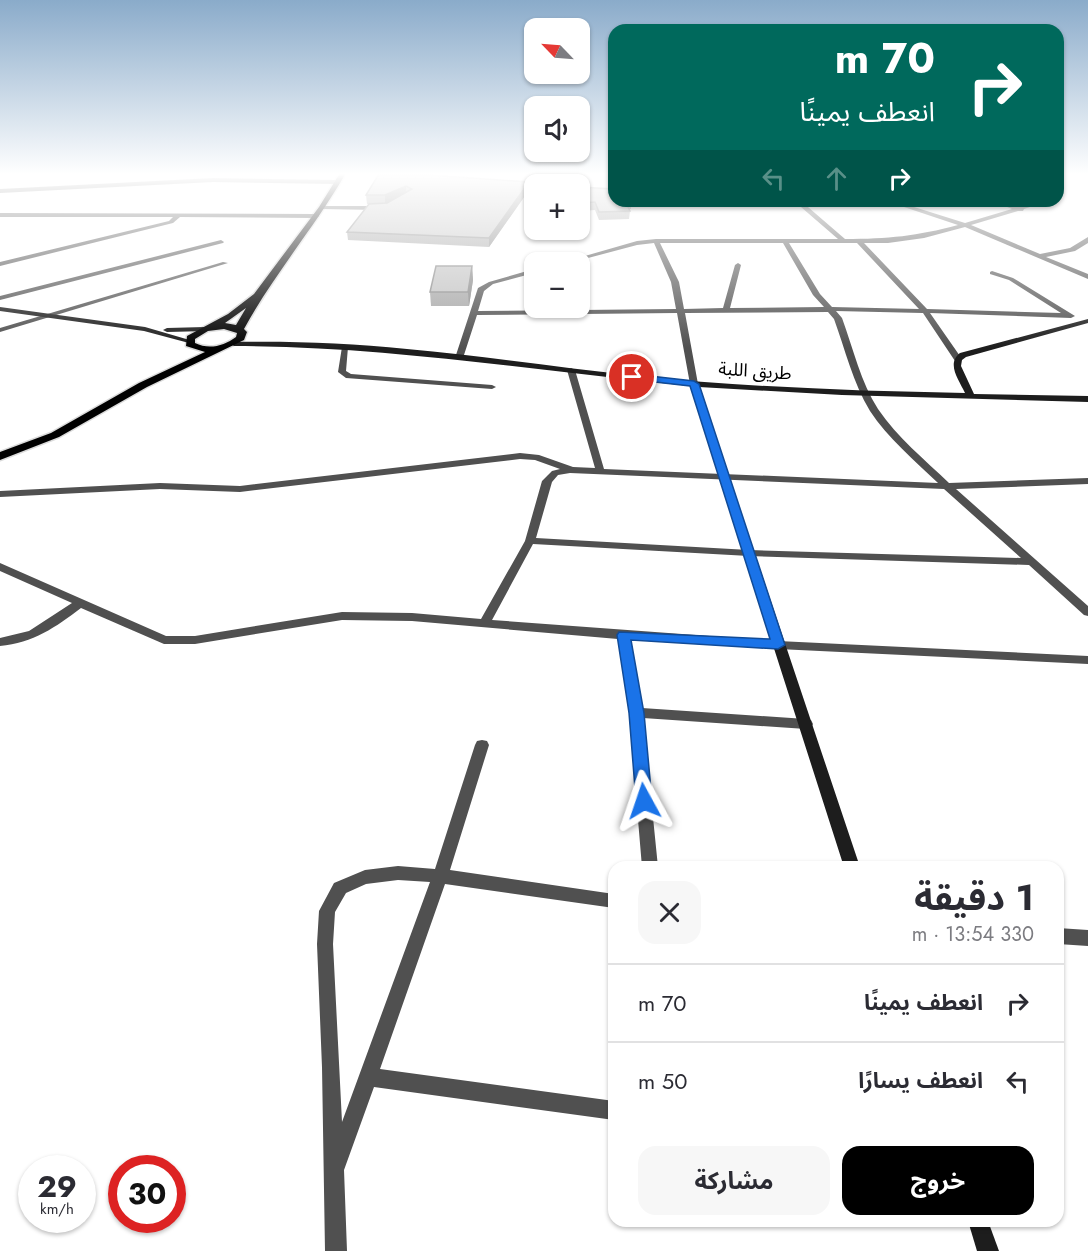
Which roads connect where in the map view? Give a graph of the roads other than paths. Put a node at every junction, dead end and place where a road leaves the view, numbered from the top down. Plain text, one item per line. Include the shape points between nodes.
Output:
1 (133, 231) edge
2 (305, 231) edge
3 (833, 231) edge
4 (939, 231) edge
5 (980, 231) edge
6 (1088, 239) edge
7 (656, 240) junction
8 (785, 241) junction
9 (221, 242) dead end
10 (845, 242) junction
11 (860, 242) junction
12 (590, 256) edge
13 (1040, 256) junction
14 (225, 263) dead end
15 (0, 264) edge
16 (738, 265) dead end
17 (524, 273) edge
18 (992, 273) dead end
19 (1085, 274) edge
20 (260, 291) junction
21 (0, 298) edge
22 (0, 309) edge
23 (726, 311) junction
24 (831, 311) junction
25 (925, 311) junction
26 (680, 312) junction
27 (474, 313) junction
28 (45, 315) junction
29 (1071, 316) junction
30 (1084, 321) edge
31 (208, 328) junction
32 (145, 329) junction
33 (0, 330) edge
34 (241, 333) junction
35 (189, 342) junction
36 (279, 342) junction
37 (229, 346) junction
38 (345, 347) junction
39 (459, 358) junction
40 (958, 359) junction
41 (570, 370) junction
42 (694, 384) junction
43 (143, 385) junction
44 (492, 387) dead end
45 (866, 393) junction
46 (970, 395) junction
47 (1088, 399) edge
48 (0, 456) edge
49 (570, 470) junction
50 (600, 470) junction
51 (724, 476) junction
52 (1086, 483) edge
53 (946, 486) junction
54 (0, 494) edge
55 (530, 541) junction
56 (749, 553) junction
57 (1033, 562) junction
58 (0, 567) edge
59 (80, 603) junction
60 (1088, 612) edge
61 (485, 623) junction
62 (624, 635) junction
63 (0, 642) edge
64 (778, 645) junction
65 (1088, 660) edge
66 (636, 713) junction
67 (806, 724) junction
68 (482, 745) dead end
69 (649, 861) edge
70 (850, 861) edge
71 (440, 876) junction
72 (608, 900) edge
73 (1064, 936) edge
74 (1088, 938) edge
75 (369, 1077) junction
76 (608, 1110) edge
77 (334, 1170) junction
78 (980, 1227) edge
79 (336, 1251) edge
80 (988, 1251) edge

1 - 15 street
2 - 20 main road
3 - 10 street
4 - 11 street via 907,239
5 - 13 street
6 - 13 street via 1077,248
7 - 8 street
7 - 12 street
7 - 26 street via 675,282
8 - 10 street
8 - 24 street
9 - 21 street
10 - 11 street
11 - 25 street
13 - 19 street
14 - 28 street
16 - 23 street
17 - 27 street via 485,286
18 - 29 street via 1011,279
20 - 31 main road via 231,316
20 - 34 main road
22 - 28 main road
23 - 24 street
23 - 26 street
24 - 25 street
24 - 45 street via 844,332
25 - 29 street
25 - 40 street
26 - 27 street
26 - 42 street
27 - 39 street
28 - 32 main road
28 - 33 street
29 - 30 street
30 - 40 main road
31 - 32 main road
31 - 34 main road via 230,327
31 - 35 main road via 193,334
32 - 35 main road
34 - 36 main road, طريق اللبة
34 - 37 main road
35 - 37 main road via 207,349
35 - 43 main road via 181,356
36 - 37 main road, طريق اللبة
36 - 38 main road, طريق اللبة
37 - 43 main road
38 - 39 main road, طريق اللبة
38 - 44 lane via 341,368 349,376
39 - 41 main road, طريق اللبة
40 - 46 main road
41 - 42 main road, طريق اللبة
41 - 50 street
42 - 45 main road, طريق اللبة
42 - 51 main road
43 - 48 main road via 55,435
45 - 46 main road, طريق اللبة
45 - 53 street via 874,411 890,430
46 - 47 main road, طريق اللبة
49 - 50 street
49 - 54 street via 536,457 519,456 240,489 160,486
49 - 55 street via 555,473 547,481
50 - 51 street
51 - 53 street
51 - 56 main road
52 - 53 street
53 - 57 street
55 - 56 street
55 - 61 street
56 - 57 street
56 - 64 main road
57 - 60 street
58 - 59 street
59 - 61 street via 148,634 178,641 328,616
59 - 63 street via 26,639
61 - 62 street
62 - 64 street
62 - 66 street
64 - 65 street
64 - 67 main road
66 - 67 street
66 - 69 street
67 - 70 main road
68 - 71 street
71 - 72 street
71 - 75 street
71 - 77 street via 398,873 365,877 340,888 327,911
73 - 74 street
75 - 76 street
75 - 77 street
77 - 79 street
78 - 80 main road

